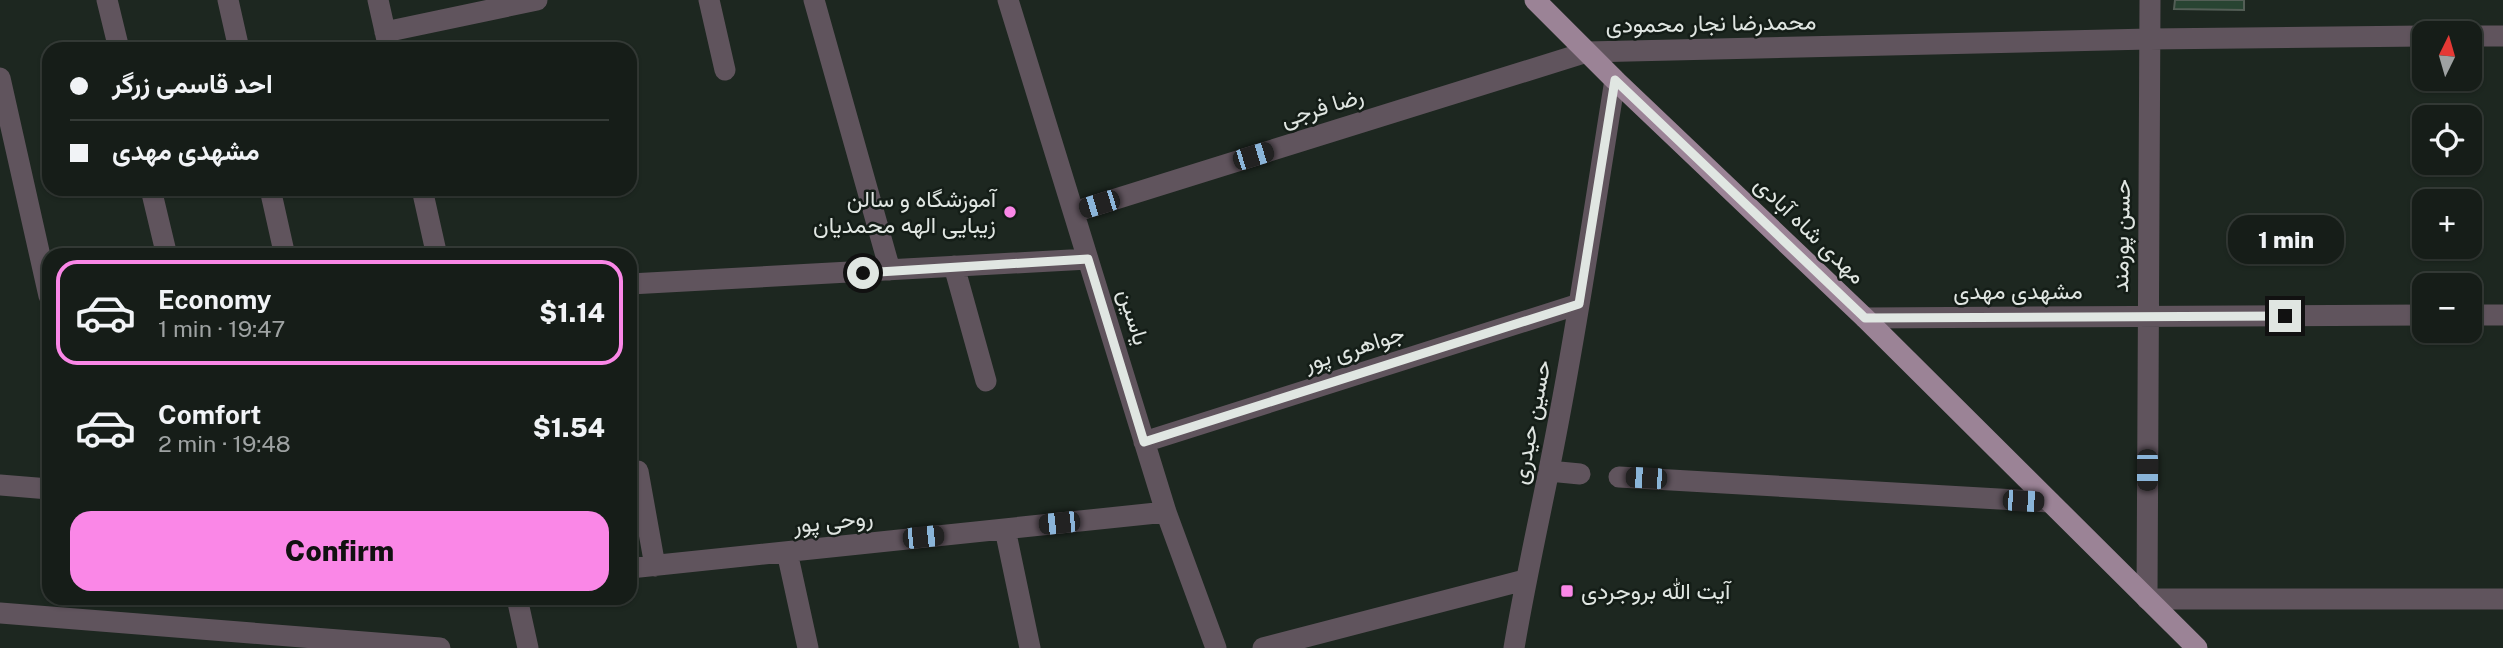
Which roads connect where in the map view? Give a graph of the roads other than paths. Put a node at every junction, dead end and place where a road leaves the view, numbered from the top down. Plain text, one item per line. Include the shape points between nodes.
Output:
1 (107, 0) edge
2 (228, 0) edge
3 (378, 0) edge
4 (537, 0) edge
5 (709, 0) edge
6 (814, 0) edge
7 (1008, 0) edge
8 (1535, 0) edge
9 (2150, 0) edge
10 (2412, 36) edge
11 (2482, 36) edge
12 (2503, 36) edge
13 (2149, 38) junction
14 (387, 41) edge
15 (116, 42) edge
16 (237, 42) edge
17 (1587, 52) junction
18 (725, 70) dead end
19 (0, 78) edge
20 (1615, 80) junction
21 (153, 196) edge
22 (272, 196) edge
23 (424, 196) edge
24 (1074, 212) junction
25 (165, 248) edge
26 (283, 248) edge
27 (435, 248) edge
28 (1088, 259) junction
29 (42, 265) edge
30 (954, 266) junction
31 (890, 270) junction
32 (637, 284) edge
33 (1579, 304) junction
34 (2412, 315) edge
35 (2482, 315) edge
36 (2503, 315) edge
37 (2147, 316) junction
38 (1865, 318) junction
39 (986, 381) dead end
40 (1144, 442) junction
41 (638, 471) dead end
42 (1549, 471) junction
43 (1580, 474) dead end
44 (1619, 477) dead end
45 (0, 485) edge
46 (42, 488) edge
47 (2050, 502) junction
48 (1166, 512) junction
49 (1005, 529) junction
50 (787, 552) junction
51 (655, 566) junction
52 (637, 567) edge
53 (1525, 580) junction
54 (2147, 599) junction
55 (2503, 599) edge
56 (519, 605) edge
57 (0, 613) edge
58 (440, 648) edge
59 (528, 648) edge
60 (808, 648) edge
61 (1030, 648) edge
62 (1216, 648) edge
63 (1262, 648) edge
64 (1514, 648) edge
65 (2197, 648) edge

1 - 15 street
2 - 16 street
3 - 14 street
4 - 14 street
5 - 18 street
6 - 31 street
7 - 24 street, یاسین
8 - 17 main road, مهدی شاه آبادی
9 - 13 street, حسن پورمند
10 - 13 street, محمدرضا نجار محمودی
11 - 12 street
13 - 17 street, محمدرضا نجار محمودی
13 - 37 street, حسن پورمند
17 - 20 main road, مهدی شاه آبادی
17 - 24 street, رضا فرجی
19 - 29 street
20 - 33 street, حسین حیدری
20 - 38 main road, مهدی شاه آبادی
21 - 25 street
22 - 26 street
23 - 27 street
24 - 28 street, یاسین
28 - 30 street
28 - 40 street, یاسین
30 - 31 street
30 - 39 street
31 - 32 street
33 - 40 street, جواهری پور
33 - 42 street, حسین حیدری
34 - 37 street, مشهدی مهدی
35 - 36 street
37 - 38 street, مشهدی مهدی
37 - 54 street, حسن پورمند
38 - 47 main road, مهدی شاه آبادی
40 - 48 street, یاسین
41 - 51 street
42 - 43 street
42 - 53 street, حسین حیدری
44 - 47 street
45 - 46 street
47 - 54 main road, مهدی شاه آبادی
48 - 49 street, روحی پور
48 - 62 street, یاسین
49 - 50 street, روحی پور
49 - 61 street
50 - 51 street, روحی پور
50 - 60 street
51 - 52 street, روحی پور
53 - 63 street
53 - 64 street, حسین حیدری
54 - 55 street
54 - 65 main road, مهدی شاه آبادی
56 - 59 street
57 - 58 street

